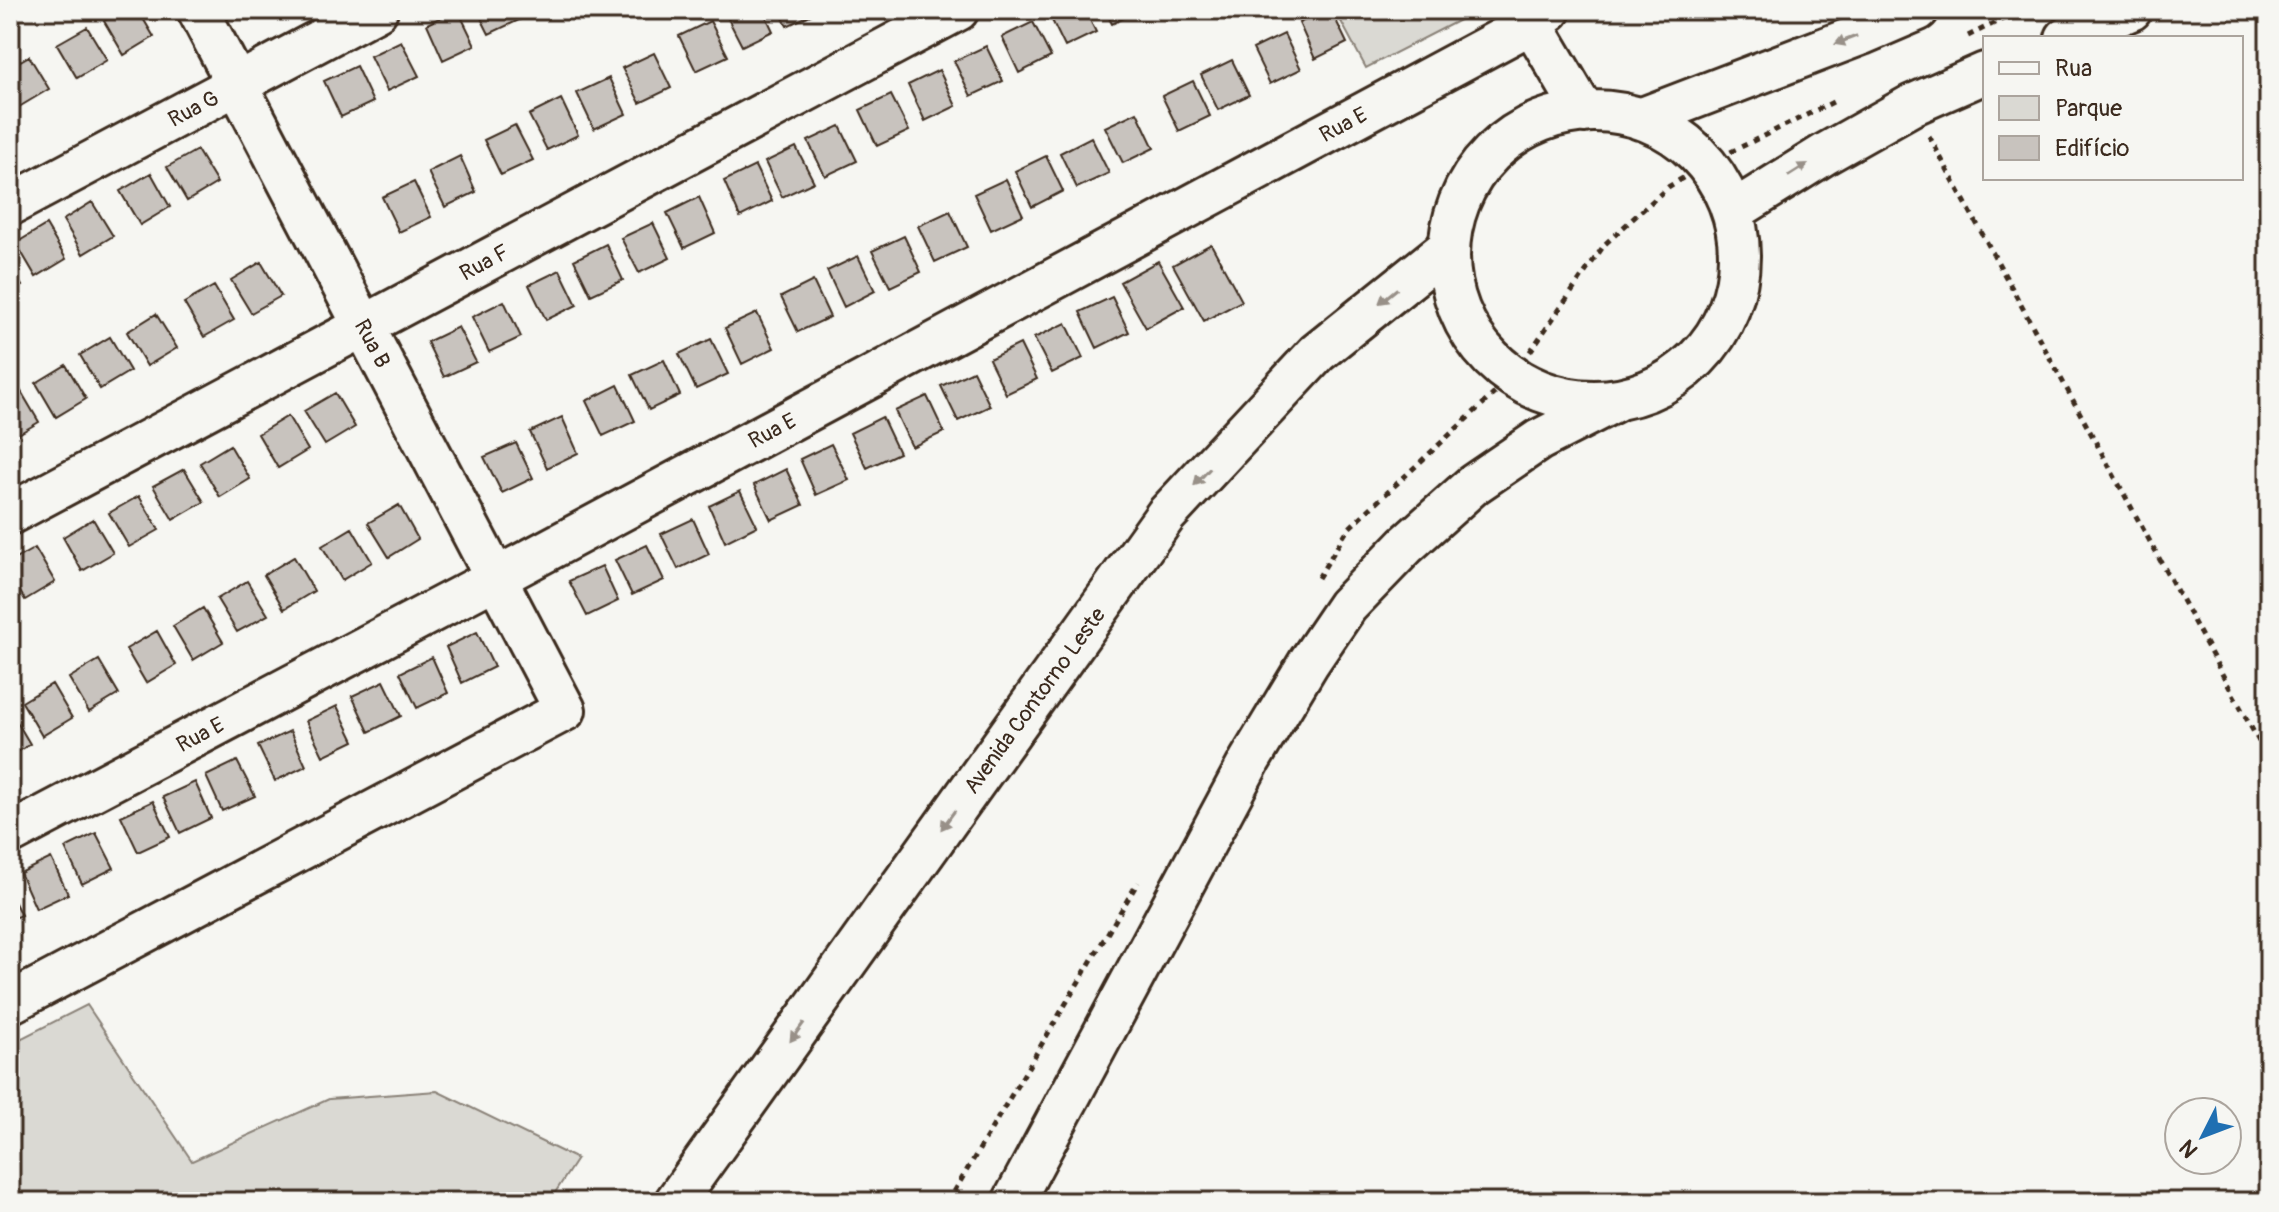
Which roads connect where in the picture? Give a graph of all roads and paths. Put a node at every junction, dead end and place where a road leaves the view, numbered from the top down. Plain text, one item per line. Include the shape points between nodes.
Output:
1 (198, 10) edge
2 (377, 10) edge
3 (958, 10) edge
4 (1918, 10) edge
5 (2131, 10) edge
6 (1535, 14) edge
7 (2071, 36) edge
8 (1983, 74) edge
9 (237, 84) junction
10 (1912, 105) junction
11 (1584, 112) junction
12 (1640, 119) junction
13 (10, 205) edge
14 (1732, 212) junction
15 (1449, 247) junction
16 (364, 326) junction
17 (1617, 400) junction
18 (10, 514) edge
19 (496, 578) junction
20 (2269, 760) edge
21 (10, 834) edge
22 (10, 1003) edge
23 (675, 1202) edge
24 (1013, 1202) edge

1 - 9 street, Rua B
2 - 9 street, Rua G
3 - 16 street, Rua F
4 -> 12 street
5 - 7 street
6 - 11 street
6 - 19 street, Rua E
8 - 10 street
9 - 13 street, Rua G
9 - 16 street, Rua B
14 -> 10 street
10 - 20 path
11 - 12 street
11 - 15 street via 1557,116 1503,143 1465,189
12 - 14 street via 1687,145 1706,164
14 - 17 street via 1739,253 1735,295 1719,333 1691,365 1657,388
15 - 17 street via 1452,285 1464,320 1485,352 1513,376 1545,393 1581,401
15 -> 23 street, Avenida Contorno Leste via 1317,353 1166,515
16 - 18 street, Rua F
16 - 19 street, Rua B
17 - 24 street via 1539,440 1473,485 1347,606 1250,760
19 - 21 street, Rua E
19 - 22 street, Rua B via 565,710

